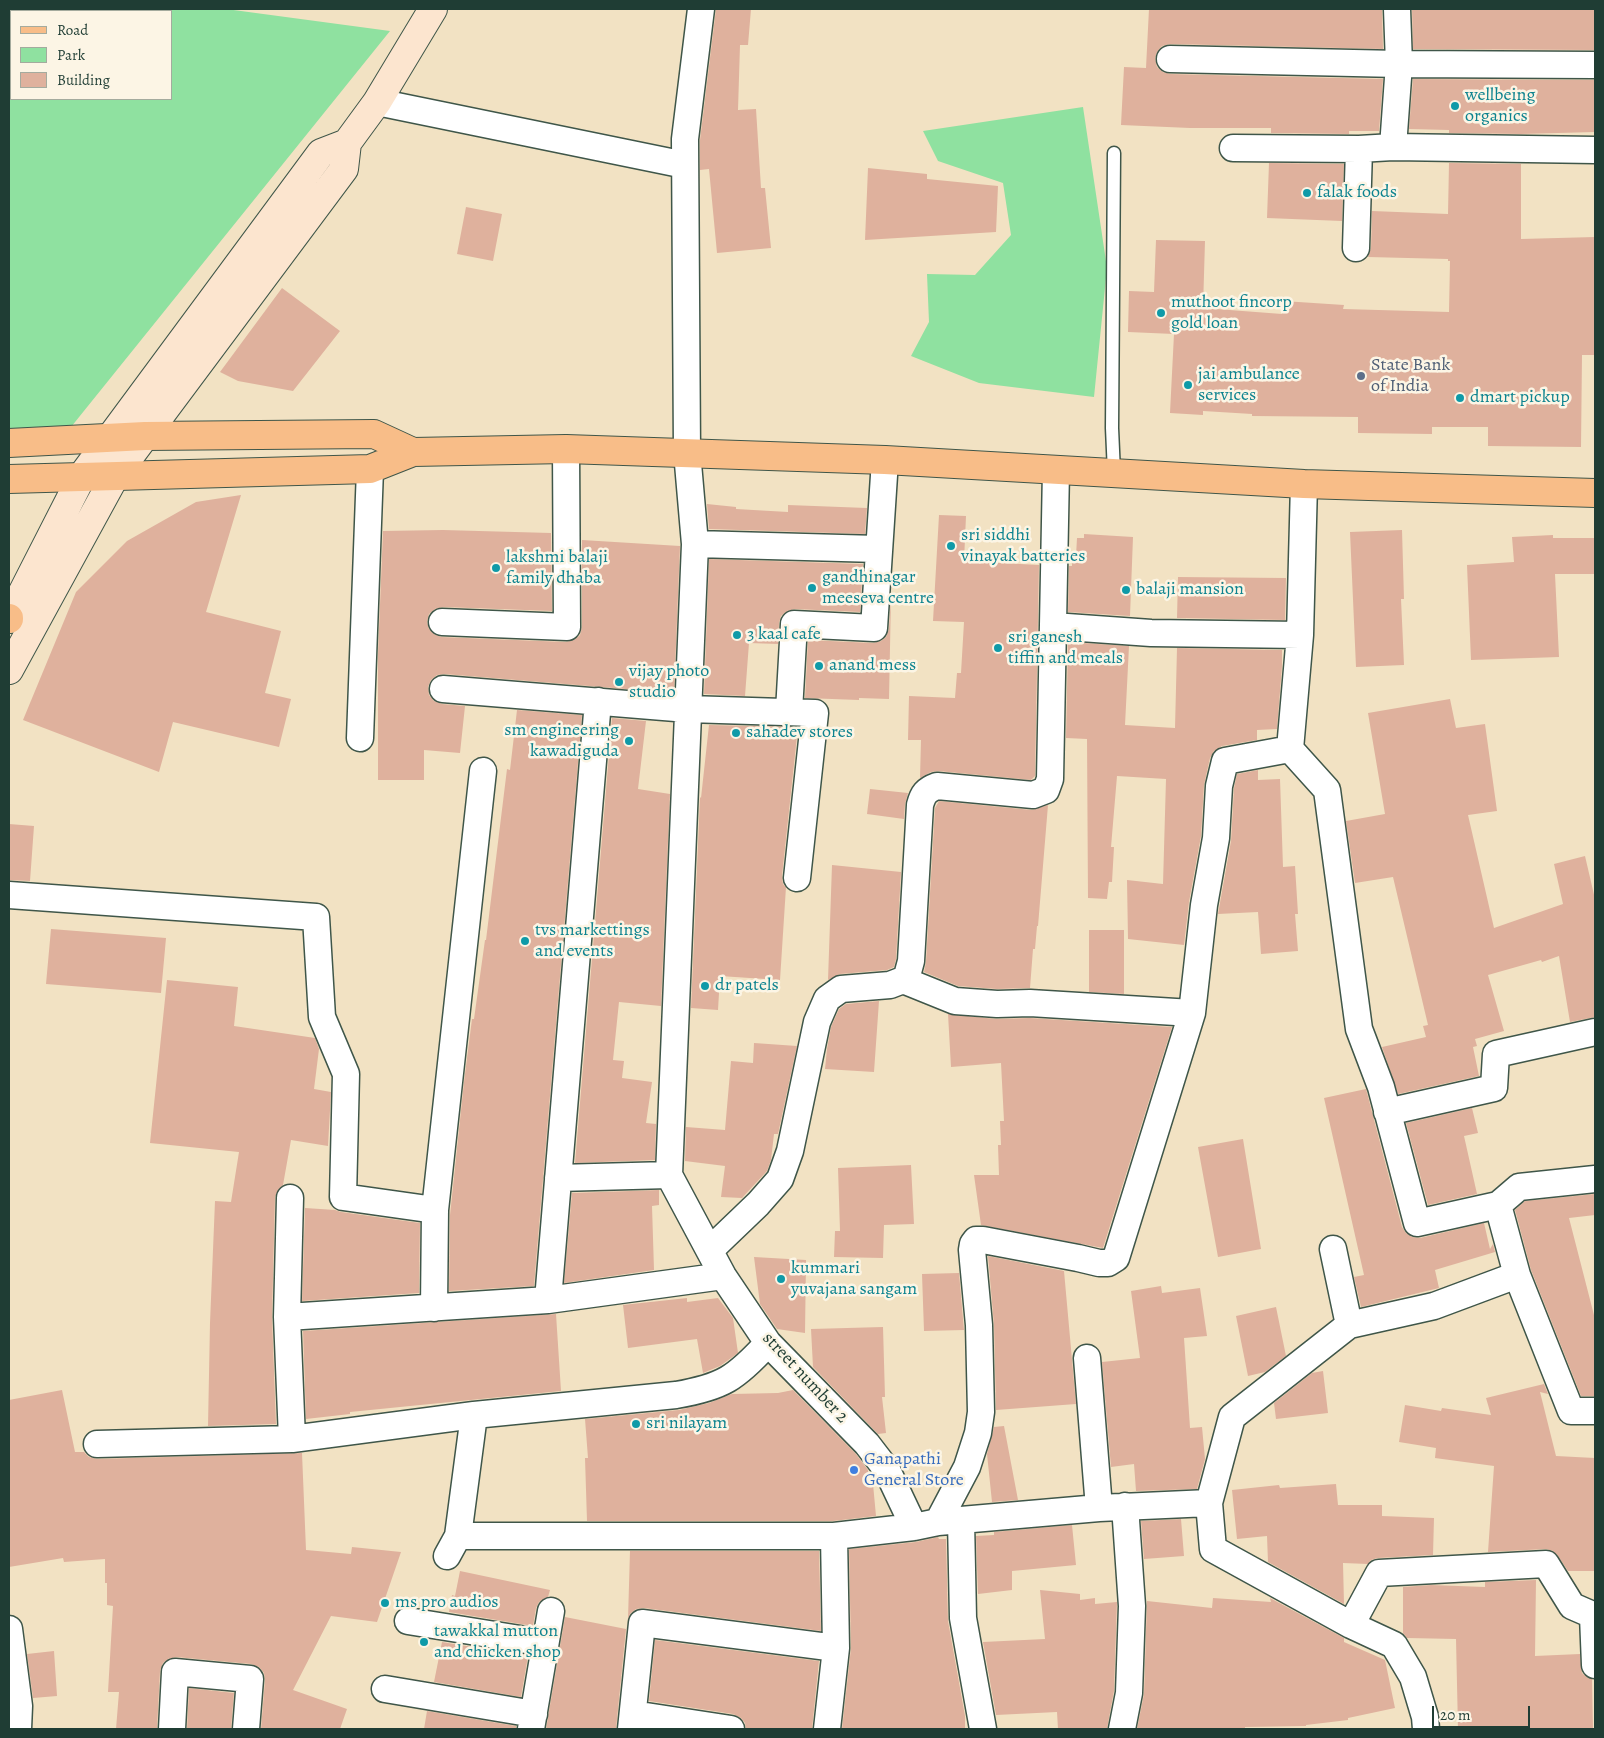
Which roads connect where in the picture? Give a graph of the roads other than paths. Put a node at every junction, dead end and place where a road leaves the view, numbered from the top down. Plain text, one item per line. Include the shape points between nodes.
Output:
1 (701, 9) edge
2 (1397, 9) edge
3 (425, 13) edge
4 (1170, 59) dead end
5 (1399, 64) junction
6 (1595, 65) edge
7 (377, 102) junction
8 (347, 143) junction
9 (1393, 147) junction
10 (1232, 148) dead end
11 (1359, 149) junction
12 (1595, 150) edge
13 (1114, 153) dead end
14 (686, 165) junction
15 (1356, 248) dead end
16 (144, 436) junction
17 (110, 438) junction
18 (9, 443) edge
19 (566, 449) junction
20 (413, 452) junction
21 (687, 452) junction
22 (885, 460) junction
23 (370, 469) junction
24 (1056, 470) junction
25 (1114, 473) junction
26 (82, 476) junction
27 (115, 476) junction
28 (9, 479) edge
29 (1304, 484) junction
30 (1595, 493) edge
31 (695, 544) junction
32 (878, 549) junction
33 (9, 619) edge
34 (442, 622) dead end
35 (1054, 626) junction
36 (1300, 634) junction
37 (9, 670) edge
38 (443, 689) dead end
39 (598, 701) junction
40 (688, 709) junction
41 (789, 711) junction
42 (360, 738) dead end
43 (1290, 749) junction
44 (484, 771) dead end
45 (797, 878) dead end
46 (9, 895) edge
47 (903, 980) junction
48 (1192, 1013) junction
49 (1595, 1032) edge
50 (1387, 1112) junction
51 (669, 1175) junction
52 (558, 1178) junction
53 (1595, 1179) edge
54 (290, 1198) dead end
55 (1498, 1205) junction
56 (434, 1210) junction
57 (1333, 1248) dead end
58 (710, 1250) junction
59 (1517, 1275) junction
60 (723, 1276) junction
61 (548, 1300) junction
62 (434, 1308) junction
63 (287, 1317) junction
64 (1349, 1325) junction
65 (768, 1342) junction
66 (1087, 1358) dead end
67 (1595, 1412) edge
68 (474, 1415) junction
69 (292, 1439) junction
70 (97, 1444) dead end
71 (1209, 1503) junction
72 (1125, 1506) junction
73 (1099, 1508) junction
74 (938, 1523) junction
75 (834, 1536) junction
76 (551, 1611) dead end
77 (1594, 1616) edge
78 (408, 1621) dead end
79 (1351, 1625) junction
80 (9, 1629) edge
81 (544, 1643) junction
82 (836, 1648) junction
83 (1595, 1665) edge
84 (385, 1689) dead end
85 (532, 1722) edge
86 (632, 1722) edge
87 (18, 1729) edge
88 (172, 1729) edge
89 (246, 1729) edge
90 (731, 1729) edge
91 (827, 1729) edge
92 (983, 1729) edge
93 (1122, 1729) edge
94 (1426, 1729) edge

1 - 14 street via 685,139
2 - 5 street
3 - 7 main road
4 - 5 street
5 - 6 street
5 - 9 street
7 - 8 main road
7 - 14 street
8 - 16 main road via 344,169
8 - 17 main road via 321,153
9 - 11 street
9 - 12 street
10 - 11 street
11 - 15 street
13 - 25 lane
14 - 21 street
16 - 17 main road
16 - 20 main road via 374,434
16 - 27 main road
17 - 18 main road
17 - 26 main road
19 - 20 main road
19 - 21 main road
19 - 34 street via 567,627
20 - 23 main road
21 - 22 main road
21 - 31 street
22 - 24 main road
22 - 32 street
23 - 27 main road
23 - 42 street
24 - 25 main road
24 - 35 street
25 - 29 main road
26 - 27 main road
26 - 28 main road
26 - 33 main road
27 - 37 main road
29 - 30 main road
29 - 36 street
31 - 32 street
31 - 40 street
32 - 41 street via 874,628 794,624
35 - 36 street via 1151,632
35 - 47 street via 1050,779 1046,790 1033,795 937,786 923,794 911,961
36 - 43 street
38 - 39 street
39 - 40 street
39 - 52 street
40 - 41 street
40 - 51 street
41 - 45 street via 815,713
43 - 48 street via 1225,761 1219,786 1216,838 1204,905
43 - 50 street via 1327,790 1359,1029
44 - 56 street
46 - 56 street via 316,917 322,1017 346,1074 344,1197
47 - 48 street via 955,1001
47 - 58 street via 890,985 841,989 827,999 817,1022 790,1152 780,1179
48 - 74 street via 1116,1258 1108,1263 1099,1263 983,1240 974,1242 981,1412 968,1467
49 - 50 street via 1496,1054 1494,1088
50 - 55 street via 1417,1223
51 - 52 street
51 - 58 street, street number 2
52 - 61 street
53 - 55 street via 1520,1187
54 - 63 street
55 - 59 street
56 - 62 street
57 - 64 street
58 - 60 street, street number 2
59 - 64 street via 1434,1306
59 - 67 street via 1571,1411
60 - 61 street
60 - 65 street, street number 2
61 - 62 street
62 - 63 street
63 - 69 street
64 - 71 street via 1232,1417
65 - 68 street via 747,1366 725,1382 701,1391
65 - 74 street, street number 2 via 868,1444 887,1470
66 - 73 street
68 - 69 street
68 - 75 street via 452,1546
69 - 70 street
71 - 72 street
71 - 79 street via 1212,1549
72 - 73 street
72 - 93 street via 1132,1606 1129,1693
73 - 74 street
74 - 75 street
74 - 92 street via 963,1618
75 - 82 street
76 - 81 street
77 - 79 street via 1572,1606 1546,1564 1379,1573
77 - 83 street
78 - 81 street
79 - 94 street via 1394,1644 1413,1676
80 - 87 street via 19,1706
81 - 85 street
82 - 86 street via 642,1622
82 - 91 street
84 - 85 street
86 - 90 street
88 - 89 street via 175,1672 250,1679

